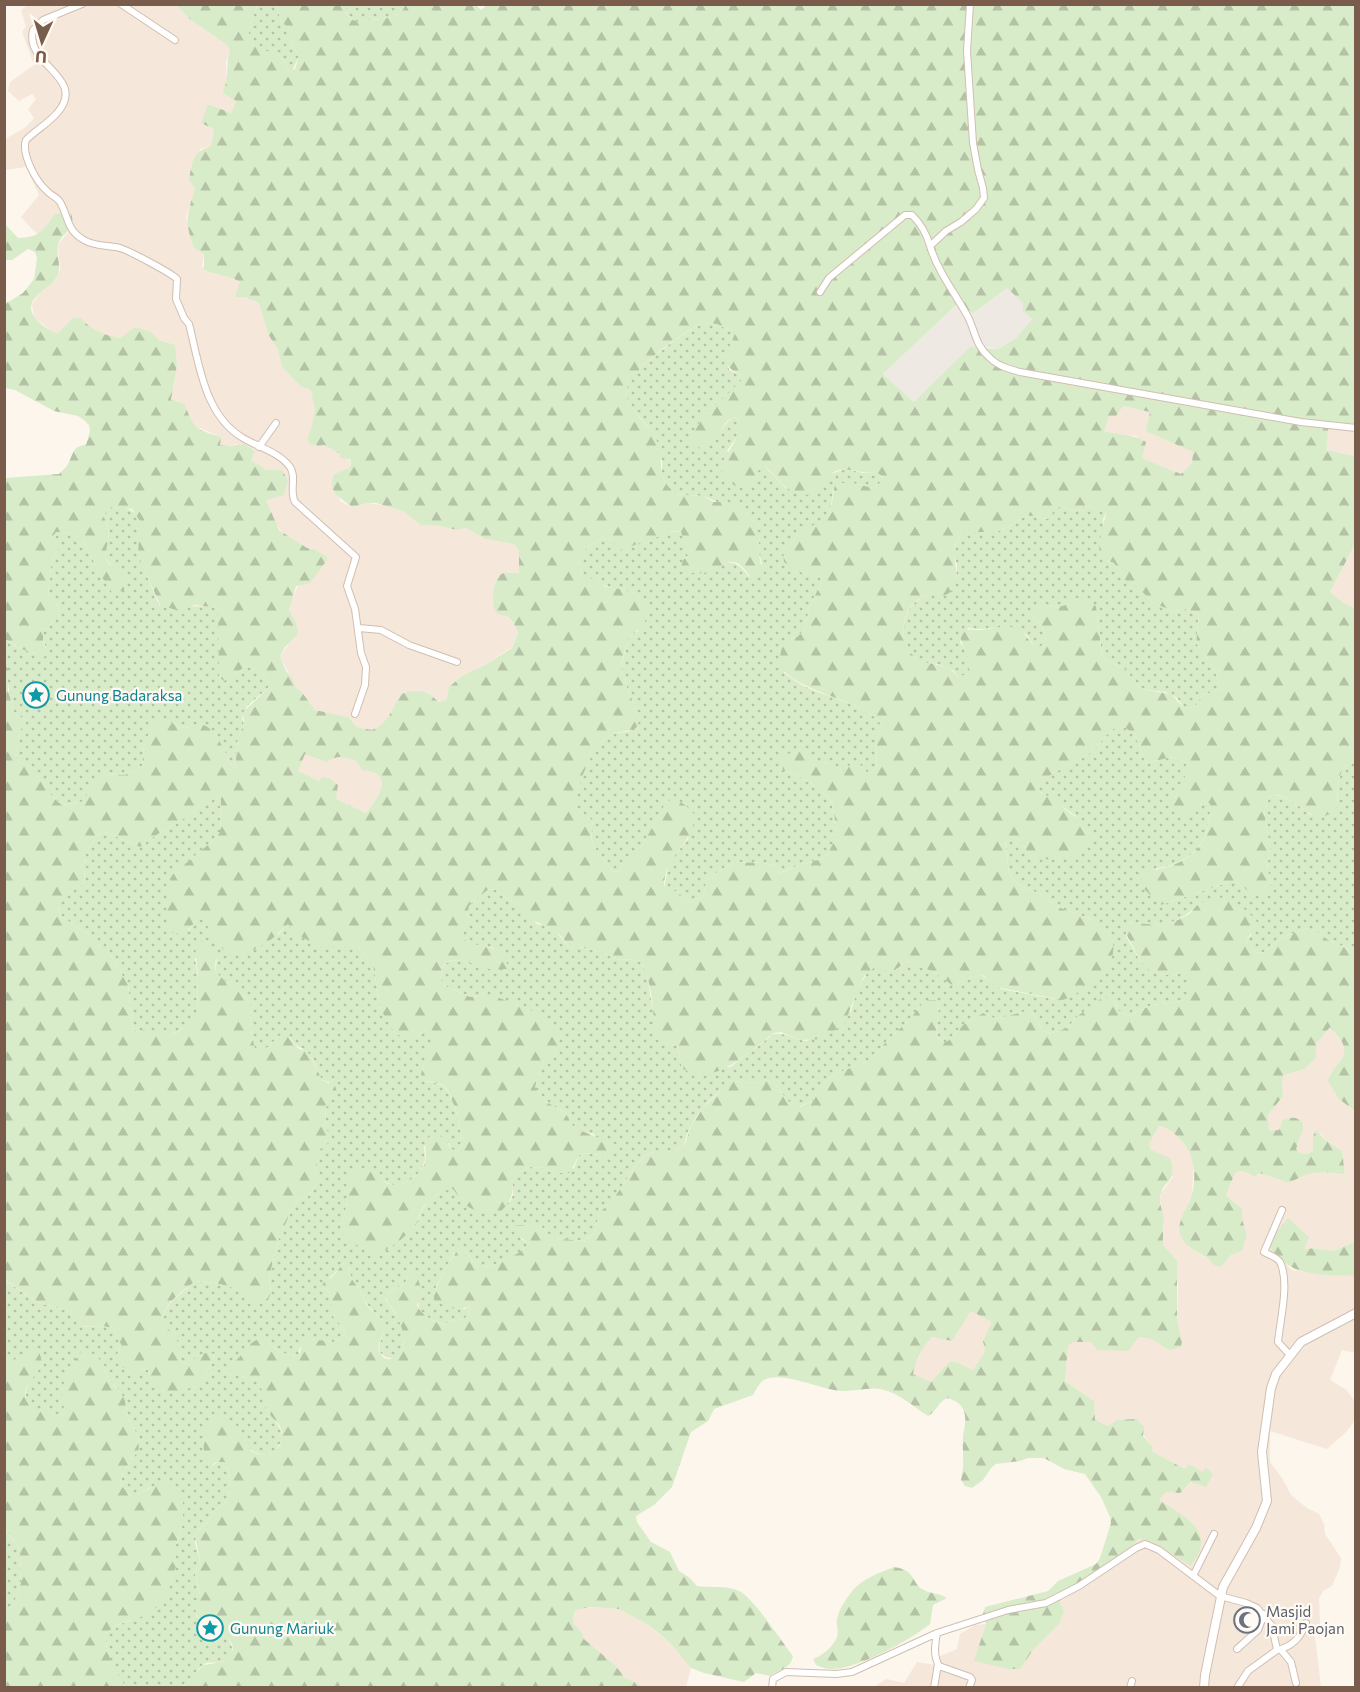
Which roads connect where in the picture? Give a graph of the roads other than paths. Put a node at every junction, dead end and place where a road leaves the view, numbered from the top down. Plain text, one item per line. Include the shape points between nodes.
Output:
1 (82, 4) edge
2 (121, 4) edge
3 (970, 4) edge
4 (175, 40) dead end
5 (930, 246) junction
6 (819, 292) dead end
7 (276, 423) dead end
8 (1356, 428) edge
9 (259, 447) junction
10 (359, 628) junction
11 (456, 662) dead end
12 (355, 714) dead end
13 (1282, 1210) dead end
14 (1356, 1313) edge
15 (1290, 1355) junction
16 (1215, 1534) dead end
17 (1193, 1576) junction
18 (1220, 1596) junction
19 (1264, 1614) junction
20 (1306, 1623) dead end
21 (937, 1633) junction
22 (1237, 1649) dead end
23 (1279, 1650) junction
24 (938, 1664) junction
25 (1296, 1683) dead end
26 (772, 1688) edge
27 (934, 1688) edge
28 (969, 1688) edge
29 (1204, 1688) edge
30 (1237, 1688) edge

1 - 9 street via 43,20 33,30 31,41 38,56 59,75 65,94 60,110 26,140 25,152 43,188 59,201 76,234 92,244 130,252 177,279 176,299 189,324 205,389 234,432
2 - 4 street
3 - 5 street via 968,51 973,143 984,198
5 - 6 street via 916,218 906,215 829,278
5 - 8 street via 971,323 976,341 991,360 1003,367 1300,422
7 - 9 street
9 - 10 street via 287,464 292,470 295,502 356,557 347,586
10 - 11 street via 381,630
10 - 12 street via 366,667 365,685
13 - 15 street via 1264,1252 1278,1259 1281,1266 1284,1292 1278,1342
14 - 15 street via 1307,1338
15 - 18 street via 1271,1388 1262,1452 1265,1508
16 - 17 street
17 - 18 street
17 - 21 street via 1159,1550 1142,1545 1046,1603 1008,1610
18 - 19 street via 1252,1605
18 - 29 street
19 - 22 street via 1258,1630
19 - 23 street
20 - 23 street via 1296,1641
21 - 24 street
21 - 26 street via 852,1672 786,1672 772,1679
23 - 25 street via 1291,1662
23 - 30 street via 1248,1671
24 - 27 street
24 - 28 street via 970,1677

